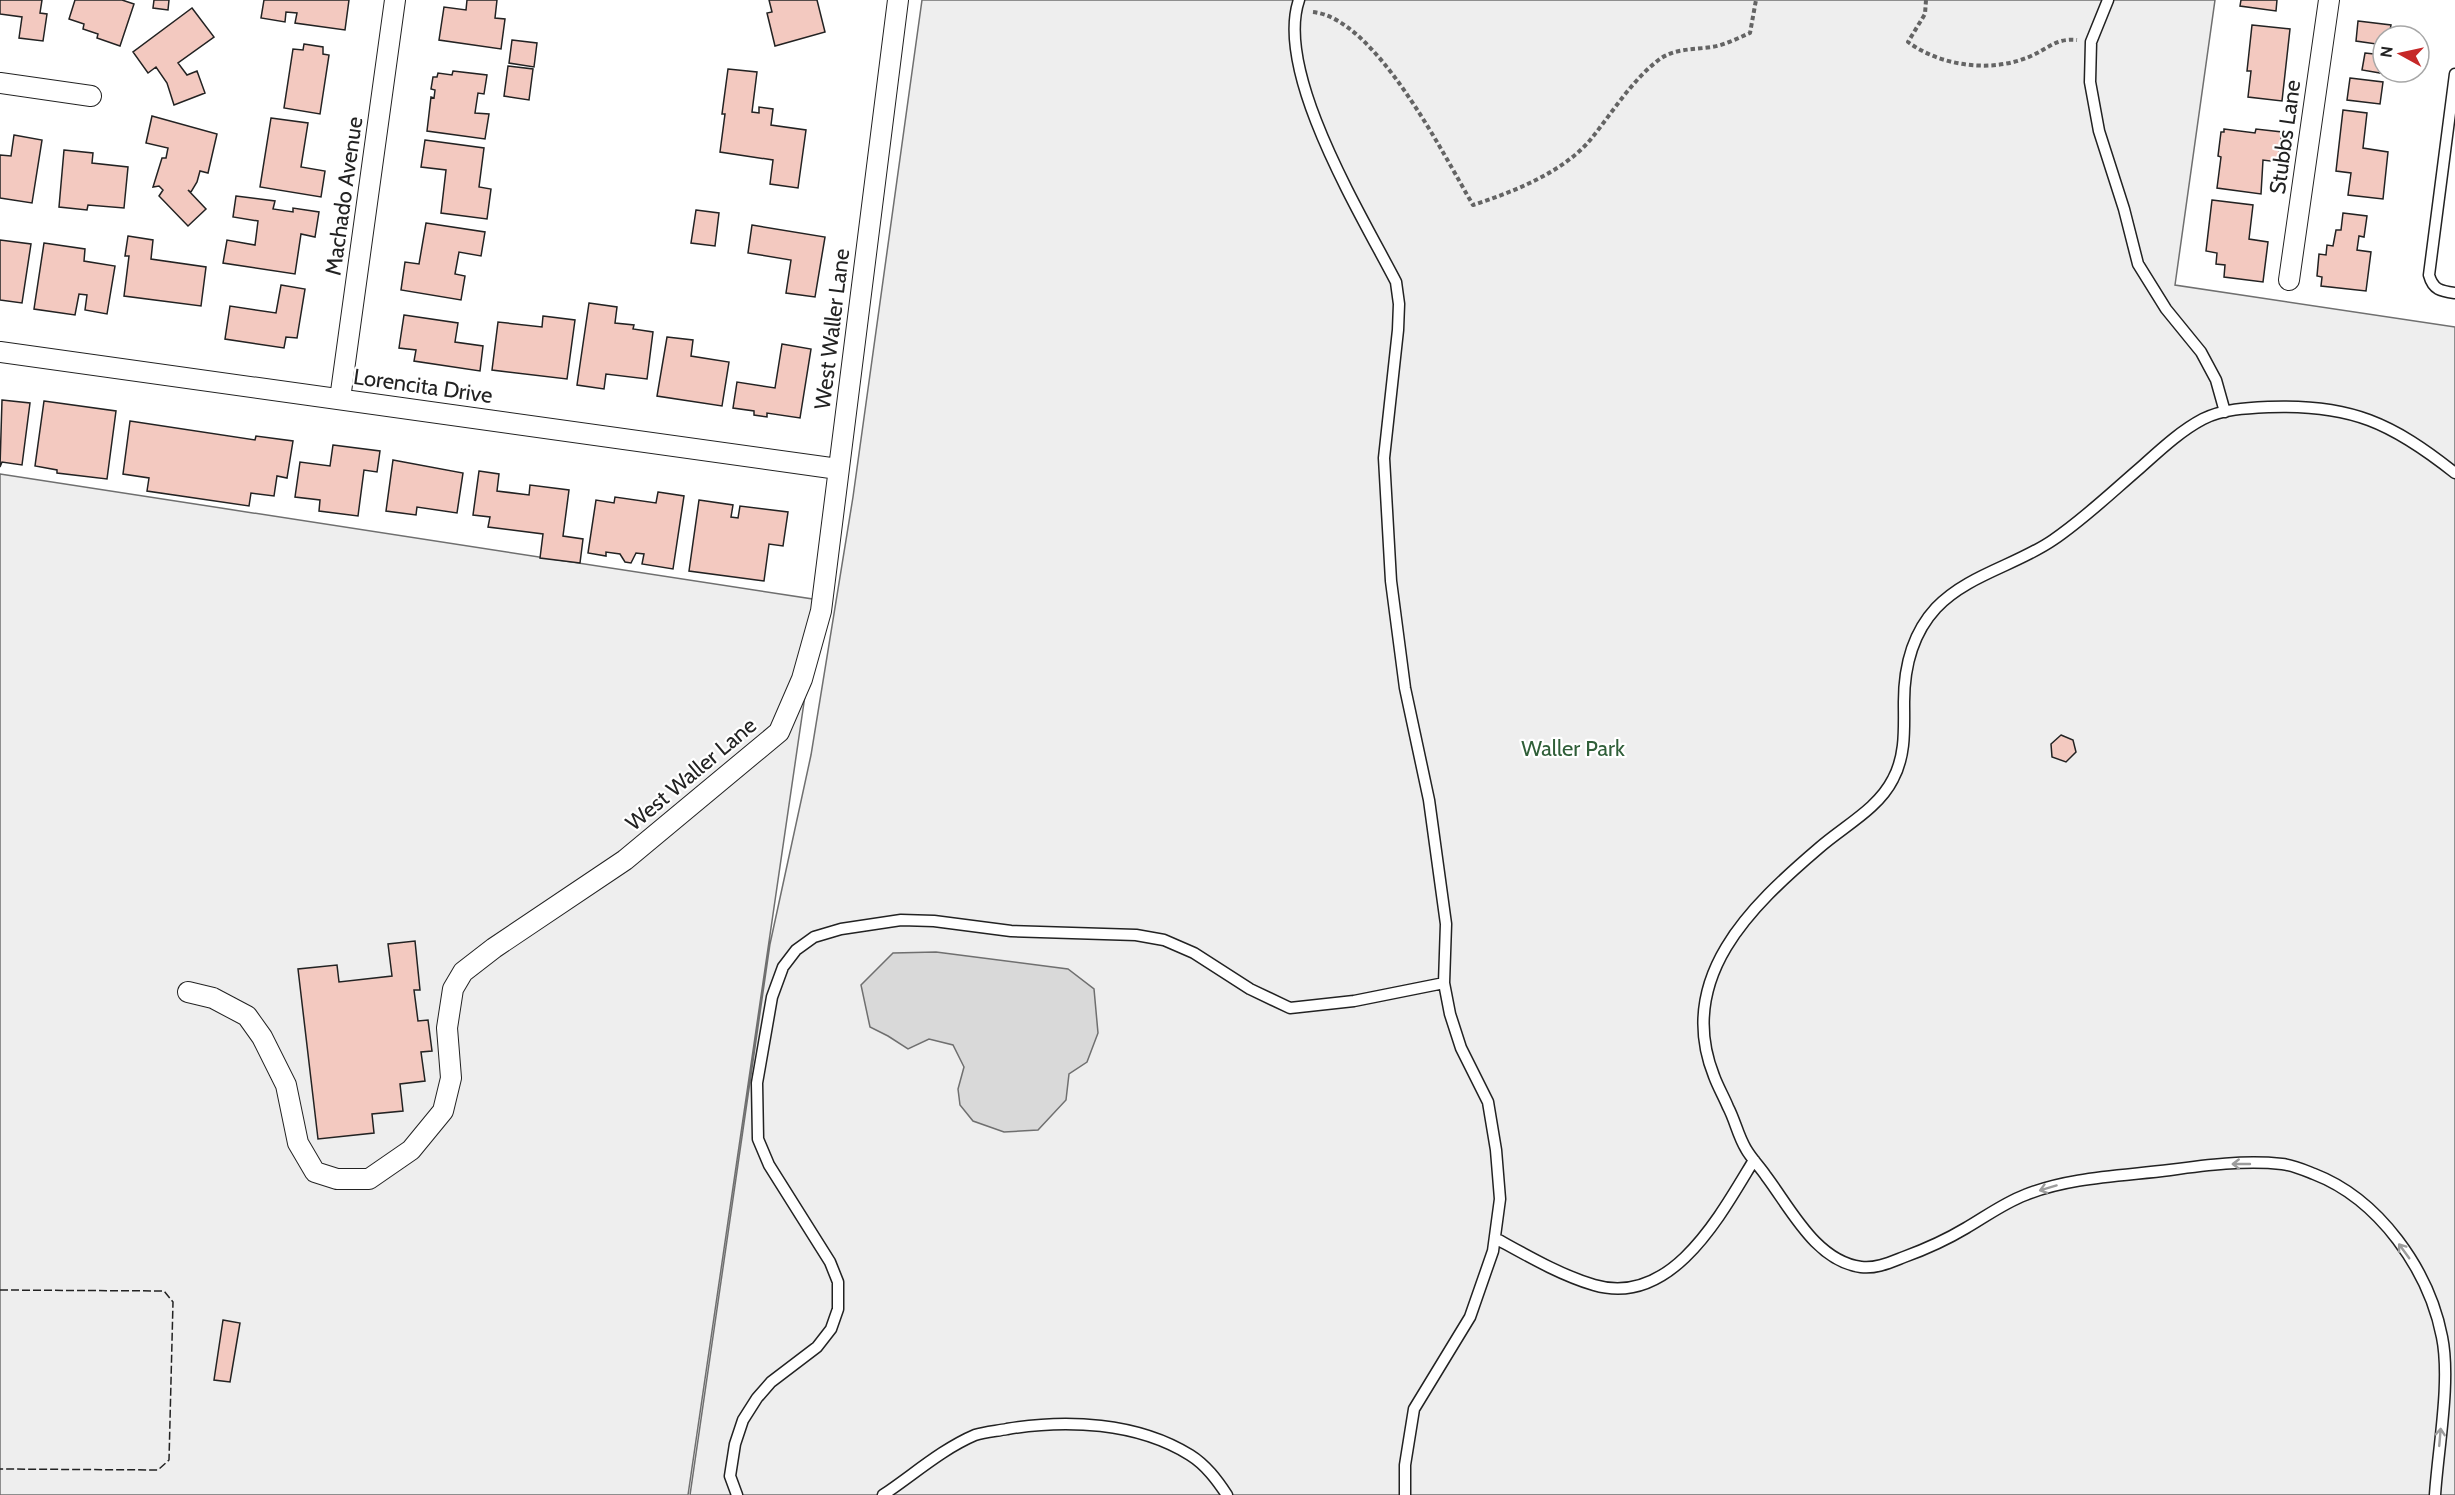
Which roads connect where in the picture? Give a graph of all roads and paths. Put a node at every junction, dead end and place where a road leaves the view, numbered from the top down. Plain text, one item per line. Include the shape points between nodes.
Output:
1 (395, 0) edge
2 (898, 0) edge
3 (1756, 0) edge
4 (1926, 0) edge
5 (2108, 0) edge
6 (2329, 0) edge
7 (1297, 5) edge
8 (2091, 42) junction
9 (2455, 74) edge
10 (0, 83) edge
11 (91, 96) dead end
12 (2289, 280) dead end
13 (2455, 293) edge
14 (0, 352) edge
15 (340, 399) junction
16 (2225, 412) junction
17 (838, 469) junction
18 (2455, 473) edge
19 (1444, 983) junction
20 (188, 992) dead end
21 (1754, 1160) junction
22 (1495, 1238) junction
23 (737, 1495) edge
24 (883, 1495) edge
25 (1227, 1495) edge
26 (1405, 1495) edge
27 (2434, 1495) edge

1 - 15 street, Machado Avenue
2 - 17 street, West Waller Lane
3 - 7 path via 1750,33 1714,47 1674,51 1656,61 1623,96 1590,141 1540,178 1473,205 1410,98 1370,46 1321,13
4 - 8 path via 1925,14 1908,42 1942,60 2007,65 2064,39
5 - 8 lane
6 - 12 street, Stubbs Lane
7 - 19 lane via 1295,40 1301,76 1316,122 1396,282 1398,330 1384,458 1388,547 1405,688 1429,800 1446,924
8 - 16 lane via 2090,82 2099,131 2138,264 2166,309 2200,352 2216,380
9 - 13 lane via 2429,275 2436,289
10 - 11 street
14 - 15 street, Lorencita Drive
15 - 17 street, Lorencita Drive
16 - 18 lane via 2238,408 2304,406 2344,412 2400,432
16 - 21 lane via 2204,419 2164,447 2051,542 1949,596 1915,637 1907,665 1902,755 1893,781 1871,807 1783,879 1731,937 1715,965 1706,999 1704,1034 1712,1073
17 - 20 street, West Waller Lane via 821,611 802,679 779,732 625,860 463,972 453,989 447,1028 450,1078 443,1111 411,1150 369,1179 338,1179 315,1172 298,1143 286,1085 262,1037 247,1016 213,998
19 - 22 lane via 1461,1048 1488,1102 1500,1199
19 - 23 lane via 1375,998 1290,1008 1250,989 1194,953 1164,940 1136,934 1039,933 901,921 841,928 813,937 783,967 772,997 757,1083 758,1139 769,1165 830,1262 838,1282 838,1310 831,1329 817,1347 771,1383 743,1420 730,1476
21 - 22 lane via 1702,1239 1672,1269 1650,1282 1626,1288 1596,1286
27 -> 21 lane via 2445,1377 2443,1340 2436,1318 2414,1266 2386,1227 2359,1199 2327,1179 2288,1164 2219,1164 2058,1185 2024,1195 1935,1246 1868,1268 1846,1264 1824,1250
22 - 26 lane via 1470,1317 1414,1409 1405,1465
24 - 25 lane via 937,1456 976,1435 1033,1425 1073,1424 1146,1436 1180,1450 1206,1467

